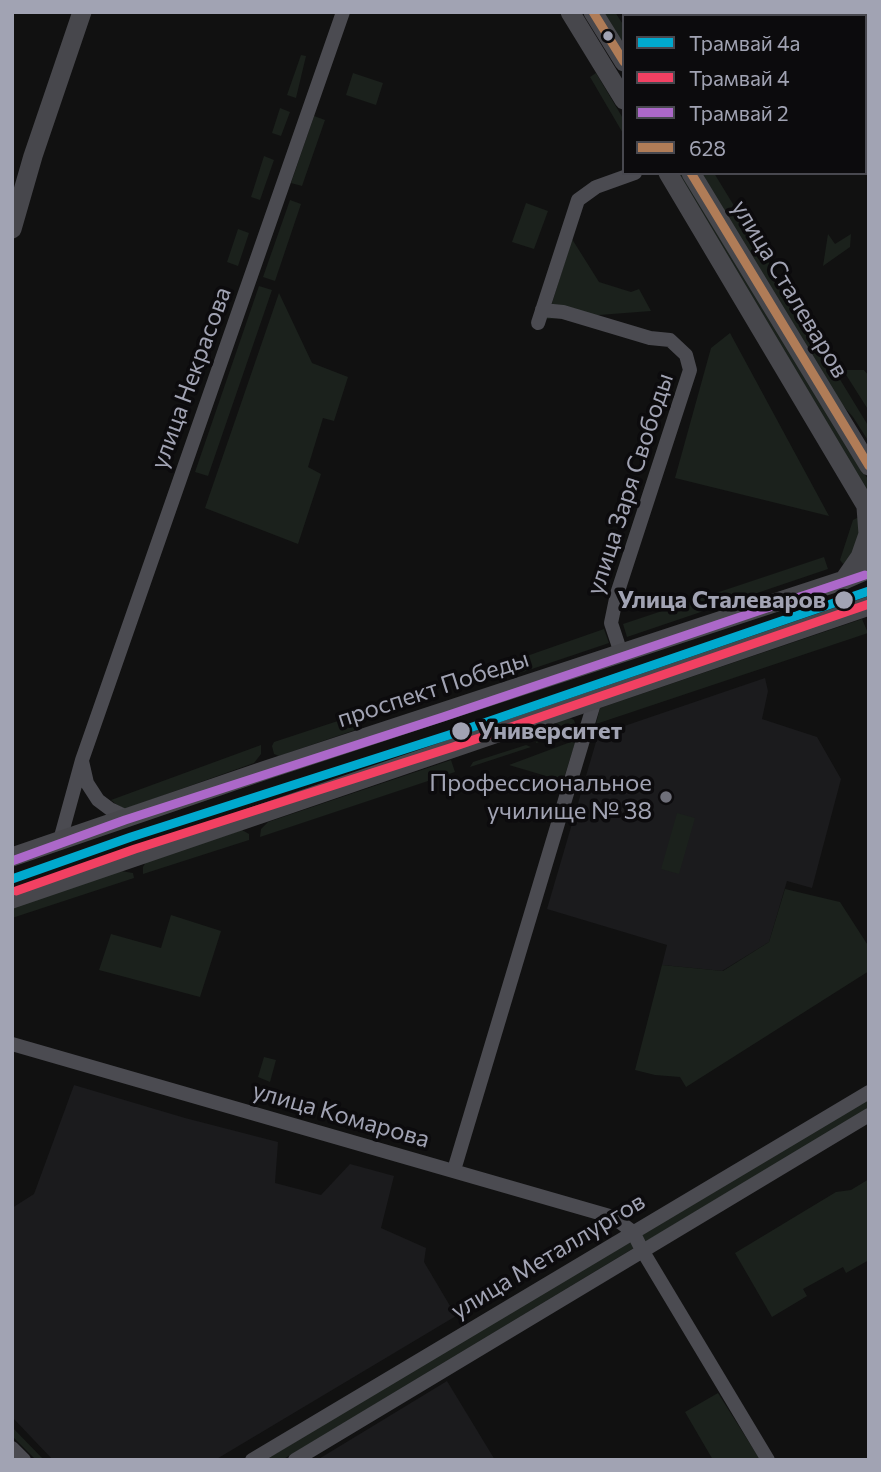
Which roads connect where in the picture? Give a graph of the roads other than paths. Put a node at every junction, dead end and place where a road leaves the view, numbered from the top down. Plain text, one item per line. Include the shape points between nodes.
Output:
1 (82, 12) edge
2 (343, 12) edge
3 (570, 12) edge
4 (593, 12) edge
5 (622, 59) edge
6 (622, 97) edge
7 (629, 175) edge
8 (669, 175) edge
9 (692, 175) edge
10 (12, 229) edge
11 (869, 466) edge
12 (868, 509) edge
13 (869, 569) edge
14 (844, 580) junction
15 (869, 606) edge
16 (621, 653) junction
17 (595, 700) junction
18 (82, 760) junction
19 (127, 817) junction
20 (60, 840) junction
21 (12, 857) edge
22 (12, 899) edge
23 (12, 1044) edge
24 (869, 1092) edge
25 (869, 1115) edge
26 (454, 1170) junction
27 (633, 1231) junction
28 (642, 1250) junction
29 (12, 1447) edge
30 (24, 1460) edge
31 (252, 1460) edge
32 (295, 1460) edge
33 (768, 1460) edge

1 - 10 main road
2 - 18 street, улица Некрасова
3 - 6 main road
4 - 5 main road
7 - 16 street, улица Заря Свободы via 596,187 578,200 540,317 563,312 670,340 686,355 691,370 617,594 611,623
8 - 12 main road, улица Сталеваров
9 - 11 main road, улица Сталеваров
12 - 14 main road via 868,534 860,557
13 - 14 main road, проспект Победы
14 - 16 main road, проспект Победы
15 - 17 main road
16 - 19 main road, проспект Победы
17 - 22 main road
17 - 26 street
18 - 19 street via 87,783 98,800
18 - 20 street, улица Некрасова
19 - 20 main road, проспект Победы
20 - 21 main road, проспект Победы
23 - 26 street, улица Комарова
24 - 27 street, улица Металлургов
25 - 28 street, улица Металлургов
26 - 27 street, улица Комарова via 613,1217
27 - 28 street
27 - 31 street, улица Металлургов
28 - 32 street, улица Металлургов
28 - 33 street
29 - 30 street

